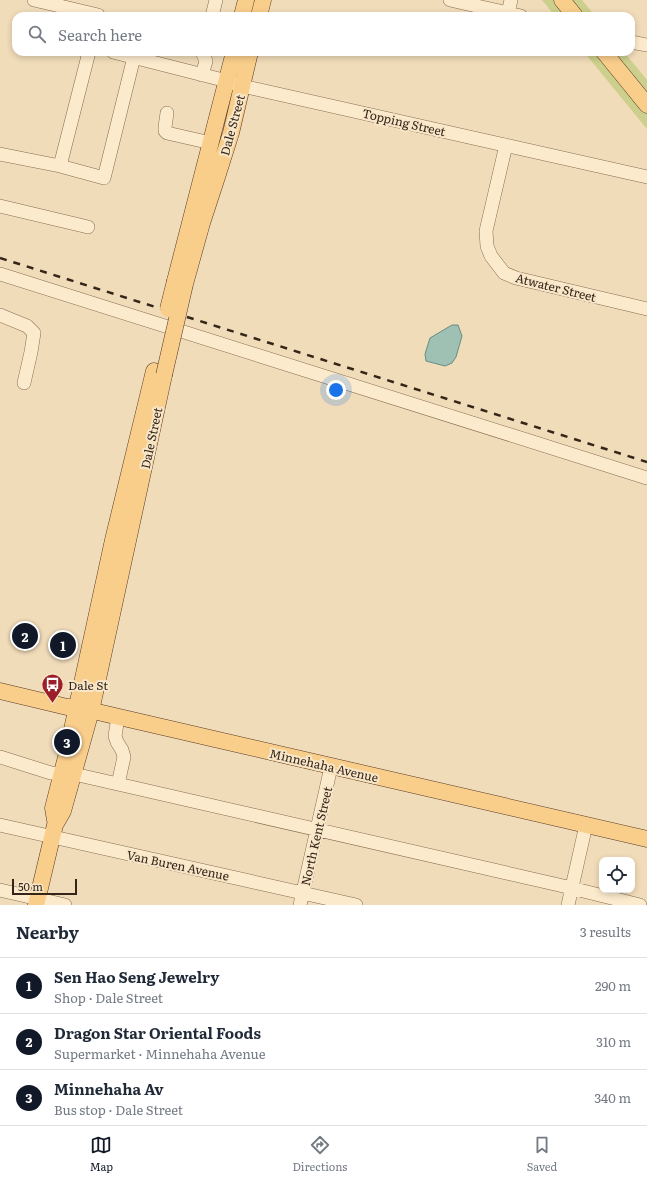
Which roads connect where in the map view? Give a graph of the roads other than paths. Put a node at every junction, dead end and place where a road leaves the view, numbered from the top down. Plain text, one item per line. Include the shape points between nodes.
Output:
1 (34, 0) edge
2 (216, 0) edge
3 (246, 0) edge
4 (263, 0) edge
5 (450, 0) edge
6 (511, 0) edge
7 (562, 0) edge
8 (470, 3) edge
9 (85, 12) edge
10 (213, 12) edge
11 (243, 12) edge
12 (260, 12) edge
13 (504, 12) edge
14 (508, 12) edge
15 (572, 12) edge
16 (635, 43) edge
17 (647, 45) edge
18 (88, 56) edge
19 (130, 56) edge
20 (204, 56) edge
21 (233, 56) edge
22 (249, 56) edge
23 (607, 56) edge
24 (134, 57) junction
25 (202, 75) junction
26 (227, 81) junction
27 (242, 86) junction
28 (647, 105) edge
29 (168, 113) dead end
30 (211, 142) junction
31 (506, 145) junction
32 (0, 154) edge
33 (60, 166) junction
34 (647, 177) edge
35 (0, 206) edge
36 (88, 227) dead end
37 (0, 274) edge
38 (180, 283) junction
39 (647, 309) edge
40 (0, 315) edge
41 (24, 383) dead end
42 (647, 478) edge
43 (0, 691) edge
44 (84, 709) junction
45 (118, 717) junction
46 (0, 757) edge
47 (332, 767) junction
48 (68, 774) junction
49 (118, 784) junction
50 (0, 825) edge
51 (586, 825) junction
52 (316, 830) junction
53 (54, 831) junction
54 (647, 839) edge
55 (572, 889) junction
56 (0, 890) edge
57 (302, 899) edge
58 (37, 902) edge
59 (65, 905) edge
60 (356, 905) edge
61 (568, 905) edge
62 (640, 905) edge

1 - 9 street
2 - 10 street
3 - 11 main road
4 - 12 main road
5 - 8 street
6 - 14 street
7 - 15 main road
8 - 13 street
16 - 17 street
18 - 33 street
19 - 24 street, Topping Street
20 - 25 street via 206,61
21 - 26 main road, Dale Street
22 - 27 main road, Dale Street
23 - 28 main road
24 - 25 street, Topping Street
24 - 33 street via 104,178
25 - 26 street, Topping Street
26 - 27 street, Topping Street
26 - 30 main road, Dale Street
27 - 31 street, Topping Street
27 - 38 main road, Dale Street via 231,133
29 - 30 street via 164,127 167,133
30 - 38 main road, Dale Street via 190,220
31 - 34 street, Topping Street
31 - 39 street, Atwater Street via 486,231 491,256 504,273
32 - 33 street
35 - 36 street
37 - 42 street
38 - 44 main road, Dale Street, bridge via 159,373 113,540
40 - 41 street via 27,326 34,333
43 - 44 main road, Minnehaha Avenue
44 - 45 main road, Minnehaha Avenue
44 - 48 main road, Dale Street
45 - 47 main road, Minnehaha Avenue
45 - 49 street via 115,736 124,757
46 - 48 street via 51,773
47 - 51 main road, Minnehaha Avenue
47 - 52 street, North Kent Street
48 - 49 street
48 - 53 main road, Dale Street via 63,811
49 - 52 street
50 - 53 street, Van Buren Avenue
51 - 54 main road, Minnehaha Avenue
51 - 55 street
52 - 55 street
52 - 57 street, North Kent Street
53 - 57 street, Van Buren Avenue
53 - 58 main road, Dale Street
55 - 61 street
55 - 62 street
56 - 58 street
57 - 60 street, Van Buren Avenue
58 - 59 street

